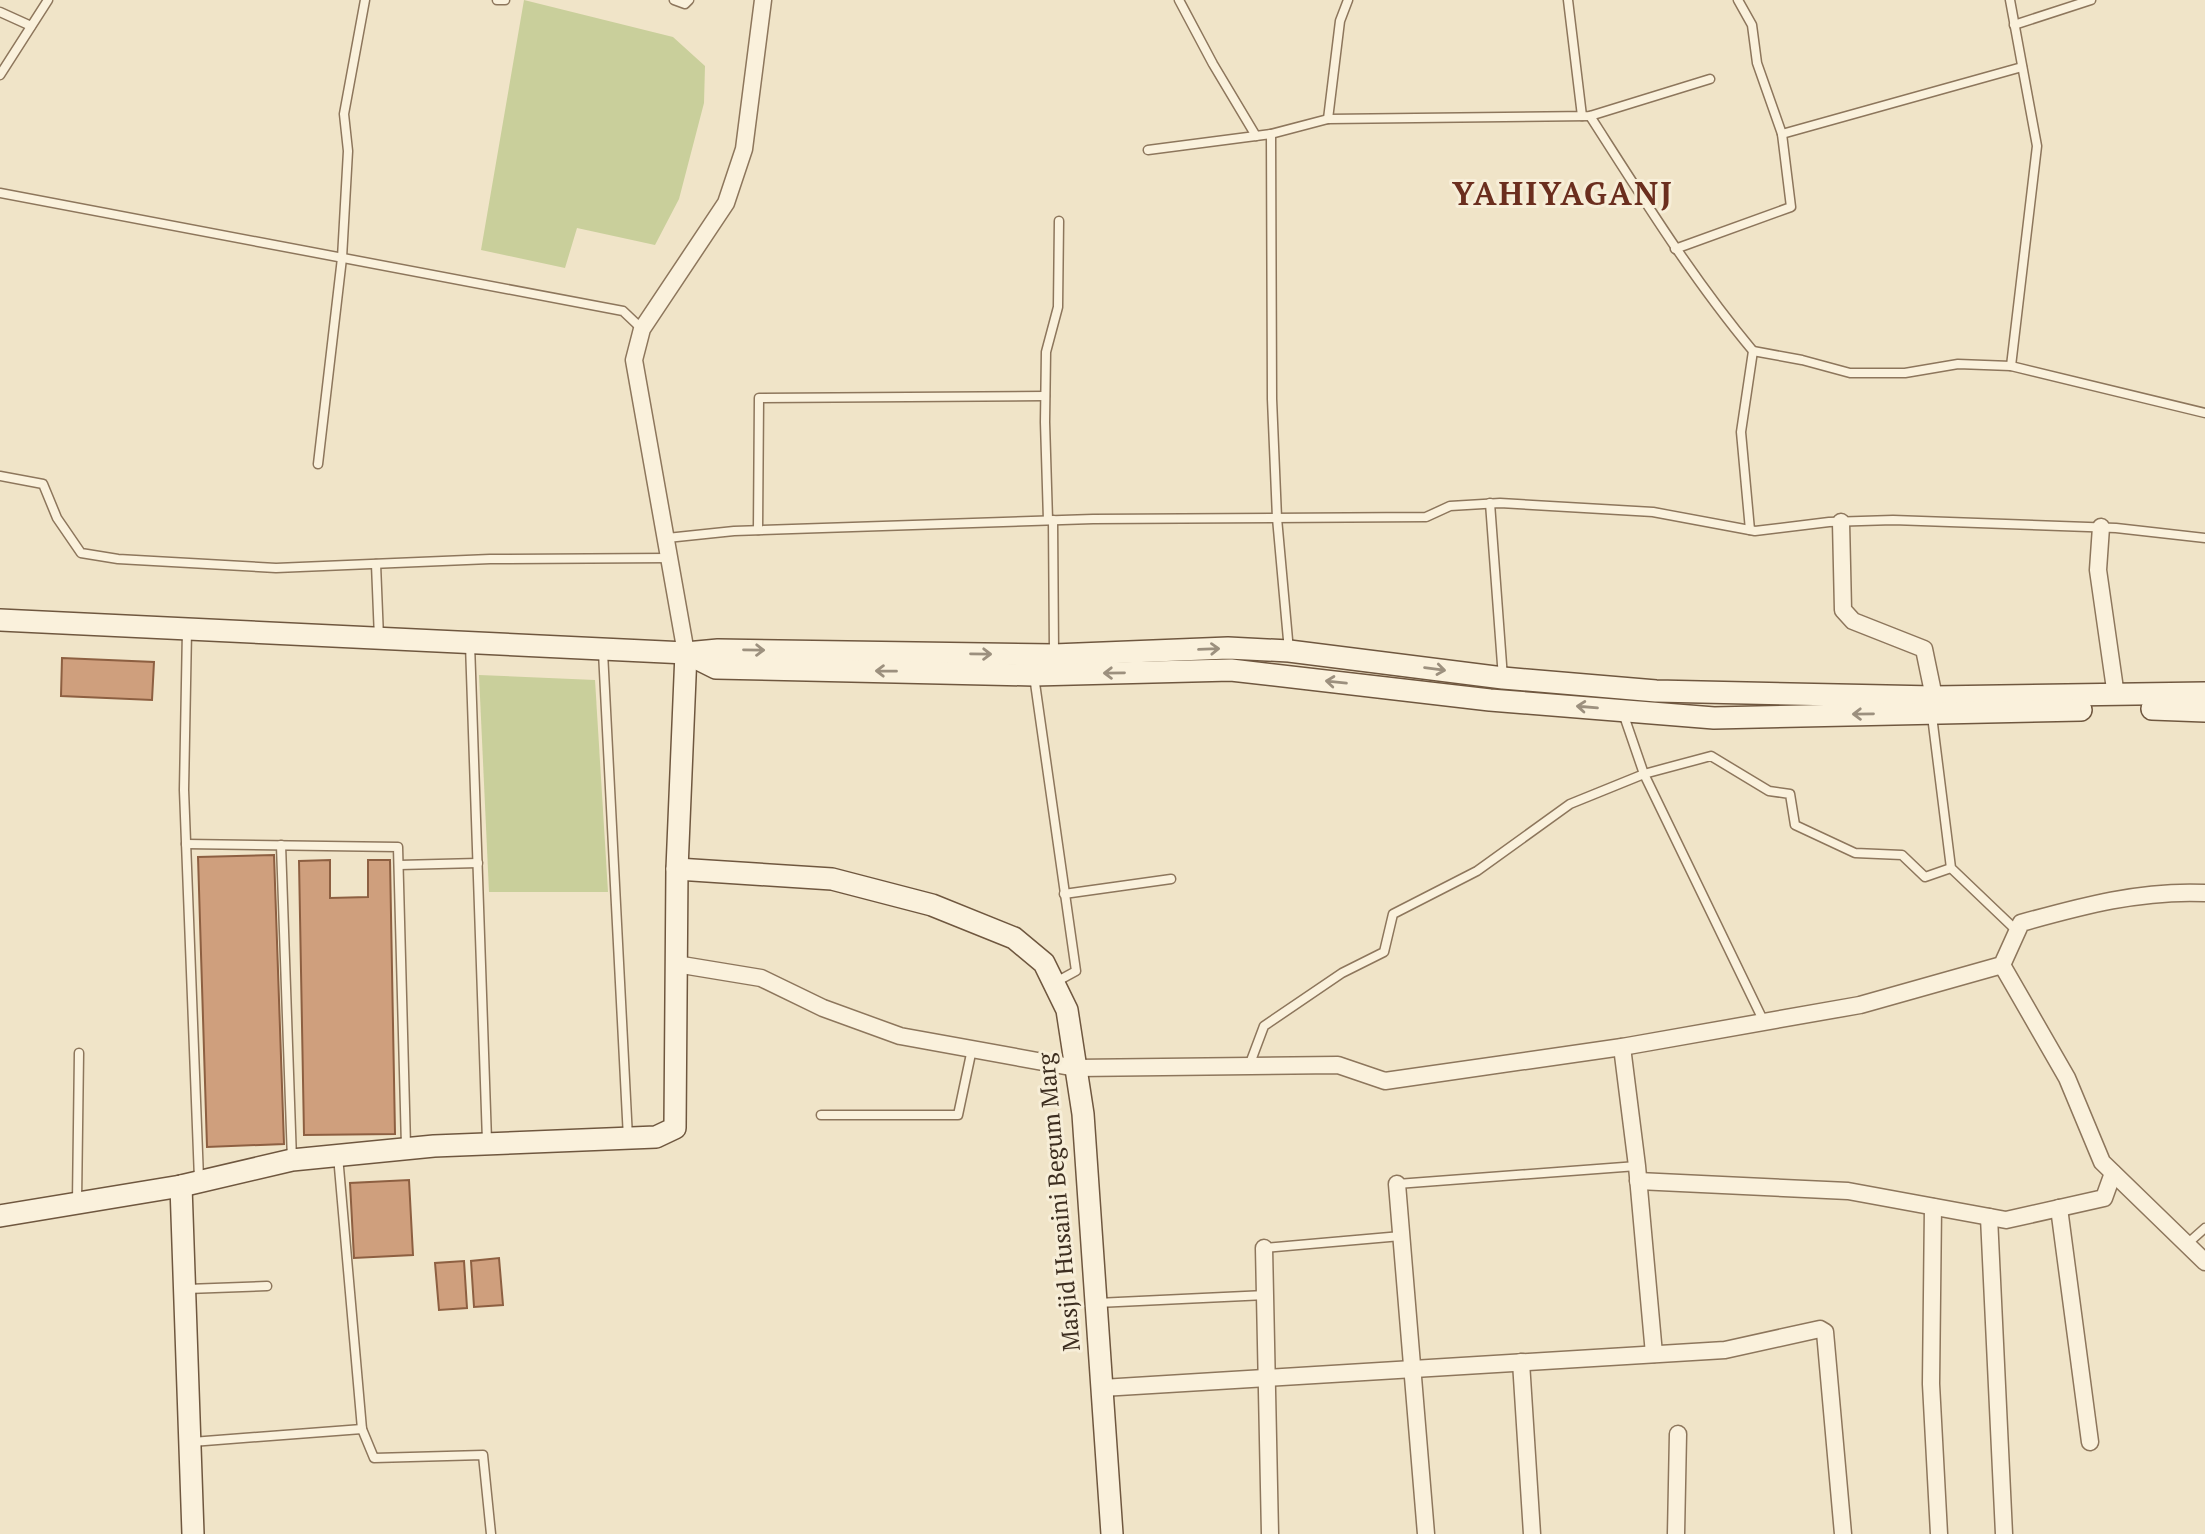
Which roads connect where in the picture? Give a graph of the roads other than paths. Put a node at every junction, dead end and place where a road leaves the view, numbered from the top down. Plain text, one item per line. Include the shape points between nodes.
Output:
1 (48, 0) edge
2 (365, 0) edge
3 (497, 0) edge
4 (505, 0) edge
5 (674, 0) edge
6 (689, 0) edge
7 (763, 0) edge
8 (1179, 0) edge
9 (1348, 0) edge
10 (1567, 0) edge
11 (1738, 0) edge
12 (2010, 0) edge
13 (2091, 0) edge
14 (0, 12) edge
15 (2014, 25) junction
16 (30, 26) junction
17 (2022, 67) junction
18 (0, 75) edge
19 (1710, 79) dead end
20 (1586, 116) junction
21 (1328, 118) junction
22 (1270, 134) junction
23 (1782, 134) junction
24 (1256, 136) junction
25 (1148, 150) dead end
26 (0, 193) edge
27 (1059, 221) dead end
28 (1675, 248) junction
29 (342, 258) junction
30 (642, 328) junction
31 (1753, 351) junction
32 (2011, 366) junction
33 (1045, 396) junction
34 (2205, 413) edge
35 (318, 464) dead end
36 (0, 476) edge
37 (1490, 503) junction
38 (1278, 518) junction
39 (1051, 520) junction
40 (1842, 522) junction
41 (2101, 527) junction
42 (758, 530) junction
43 (1750, 530) junction
44 (667, 538) junction
45 (2205, 538) edge
46 (670, 558) junction
47 (376, 564) junction
48 (0, 620) edge
49 (187, 630) junction
50 (379, 639) junction
51 (470, 644) junction
52 (603, 650) junction
53 (1289, 651) junction
54 (686, 653) junction
55 (1054, 655) junction
56 (1034, 675) junction
57 (1503, 678) junction
58 (2205, 693) edge
59 (2116, 696) junction
60 (1933, 705) junction
61 (1622, 710) junction
62 (2205, 711) edge
63 (1644, 774) junction
64 (186, 844) junction
65 (281, 845) junction
66 (478, 863) junction
67 (399, 865) junction
68 (677, 869) junction
69 (1951, 869) junction
70 (1171, 879) dead end
71 (2205, 893) edge
72 (1064, 894) junction
73 (2017, 931) junction
74 (676, 964) junction
75 (2002, 965) junction
76 (1054, 983) junction
77 (1764, 1022) junction
78 (1622, 1047) junction
79 (972, 1049) junction
80 (79, 1053) dead end
81 (1249, 1066) junction
82 (1076, 1068) junction
83 (821, 1115) dead end
84 (628, 1138) junction
85 (487, 1144) junction
86 (406, 1149) junction
87 (338, 1156) junction
88 (292, 1160) junction
89 (1637, 1173) junction
90 (2113, 1173) junction
91 (190, 1184) junction
92 (1397, 1184) joint
93 (77, 1204) junction
94 (1933, 1207) junction
95 (2059, 1208) junction
96 (0, 1216) edge
97 (1989, 1217) junction
98 (2205, 1228) edge
99 (1401, 1236) junction
100 (2187, 1244) junction
101 (1264, 1248) joint
102 (2205, 1262) edge
103 (267, 1286) dead end
104 (184, 1289) junction
105 (1266, 1295) junction
106 (1096, 1303) junction
107 (1654, 1354) junction
108 (1521, 1362) junction
109 (1412, 1369) junction
110 (1266, 1377) junction
111 (1102, 1388) junction
112 (362, 1429) junction
113 (1678, 1434) dead end
114 (188, 1442) junction
115 (2090, 1442) dead end
116 (193, 1534) edge
117 (491, 1534) edge
118 (1112, 1534) edge
119 (1270, 1534) edge
120 (1426, 1534) edge
121 (1532, 1534) edge
122 (1676, 1534) edge
123 (1843, 1534) edge
124 (1939, 1534) edge
125 (2004, 1534) edge

1 - 16 lane
2 - 29 lane via 344,114 348,150
3 - 4 lane
5 - 6 lane via 685,4
7 - 30 street via 744,149 726,204
8 - 24 lane
9 - 21 lane via 1339,21
10 - 20 lane
11 - 23 lane via 1752,25 1758,63
12 - 15 lane
13 - 15 lane
14 - 16 lane
15 - 17 lane
16 - 18 lane
17 - 23 lane
17 - 32 lane via 2037,146
19 - 20 lane
20 - 21 lane
20 - 28 lane
21 - 22 lane
22 - 24 lane
22 - 38 lane via 1272,399
23 - 28 lane via 1791,207
24 - 25 lane
26 - 29 lane
27 - 33 lane via 1058,307 1046,352
28 - 31 lane
29 - 30 lane via 623,312
29 - 35 lane
30 - 44 street via 634,360
31 - 32 lane via 1850,373 1905,373 1958,364
31 - 43 lane via 1741,432
32 - 34 lane
33 - 39 lane
33 - 42 lane via 759,398
36 - 47 lane via 43,484 81,553 276,568
37 - 38 lane via 1450,506 1426,517
37 - 43 lane via 1653,512
37 - 57 lane
38 - 39 lane
38 - 53 lane
39 - 42 lane
39 - 55 lane
40 - 41 lane
40 - 43 lane
40 - 60 street via 1843,610 1853,621 1924,649
41 - 45 lane
41 - 59 street via 2098,570
42 - 44 lane
44 - 46 street
46 - 47 lane
46 - 54 street
47 - 50 lane
48 - 49 street
49 - 50 street
49 - 64 lane
50 - 51 street
51 - 52 street
51 - 66 lane
52 - 54 street
52 - 84 lane
55 -> 53 street via 1228,648
53 -> 57 street
54 -> 55 street
56 -> 54 street via 716,668
54 - 68 street
61 -> 56 street via 1231,670
56 - 72 lane
57 - 60 street
58 - 59 street
59 - 60 street
60 -> 61 street via 1714,718
60 - 62 street
60 - 69 lane
61 - 63 lane
63 - 69 lane via 1711,756 1769,791 1790,794 1795,825 1824,840 1855,853 1902,855 1925,877
63 - 77 lane
63 - 81 lane via 1570,804 1477,871 1393,914 1384,952 1331,980 1264,1026
64 - 65 lane
64 - 91 lane
65 - 67 lane via 398,847
65 - 88 lane
66 - 67 lane
66 - 85 lane
67 - 86 lane
68 - 74 street
68 - 76 street, Masjid Husaini Begum Marg via 832,879 932,905 1014,938 1044,963
69 - 73 lane
70 - 72 lane
71 - 73 street via 2101,901 2021,923
72 - 76 lane via 1076,971
73 - 75 street
74 - 79 street via 761,978 823,1008 900,1036
74 - 84 street via 674,1128 656,1137
75 - 77 street via 1860,1005
75 - 90 street via 2067,1078 2102,1162
76 - 82 street, Masjid Husaini Begum Marg via 1067,1010
77 - 78 street
78 - 81 street via 1385,1081 1338,1065
78 - 89 street
79 - 82 street
79 - 83 lane via 958,1115
80 - 93 lane
81 - 82 street
82 - 106 street, Masjid Husaini Begum Marg
84 - 85 street
85 - 86 street
86 - 87 street
87 - 88 street
87 - 112 lane
88 - 91 street
89 - 92 lane
89 - 94 street via 1848,1191
89 - 107 street
90 - 95 street via 2104,1198
90 - 100 street
91 - 93 street
91 - 104 street
92 - 99 street
93 - 96 street
94 - 97 street
94 - 124 street via 1931,1384
95 - 97 street via 2006,1220
95 - 115 street
97 - 125 street
98 - 100 lane
99 - 101 lane
99 - 109 street
100 - 102 street
101 - 105 street
103 - 104 lane
104 - 114 street
105 - 106 lane
105 - 110 street
106 - 111 street, Masjid Husaini Begum Marg
107 - 108 street
107 - 123 street via 1725,1350 1820,1329 1825,1332
108 - 109 street
108 - 121 street
109 - 110 street
109 - 120 street
110 - 111 street
110 - 119 street
111 - 118 street, Masjid Husaini Begum Marg
112 - 114 lane
112 - 117 lane via 374,1458 482,1455
113 - 122 street
114 - 116 street

